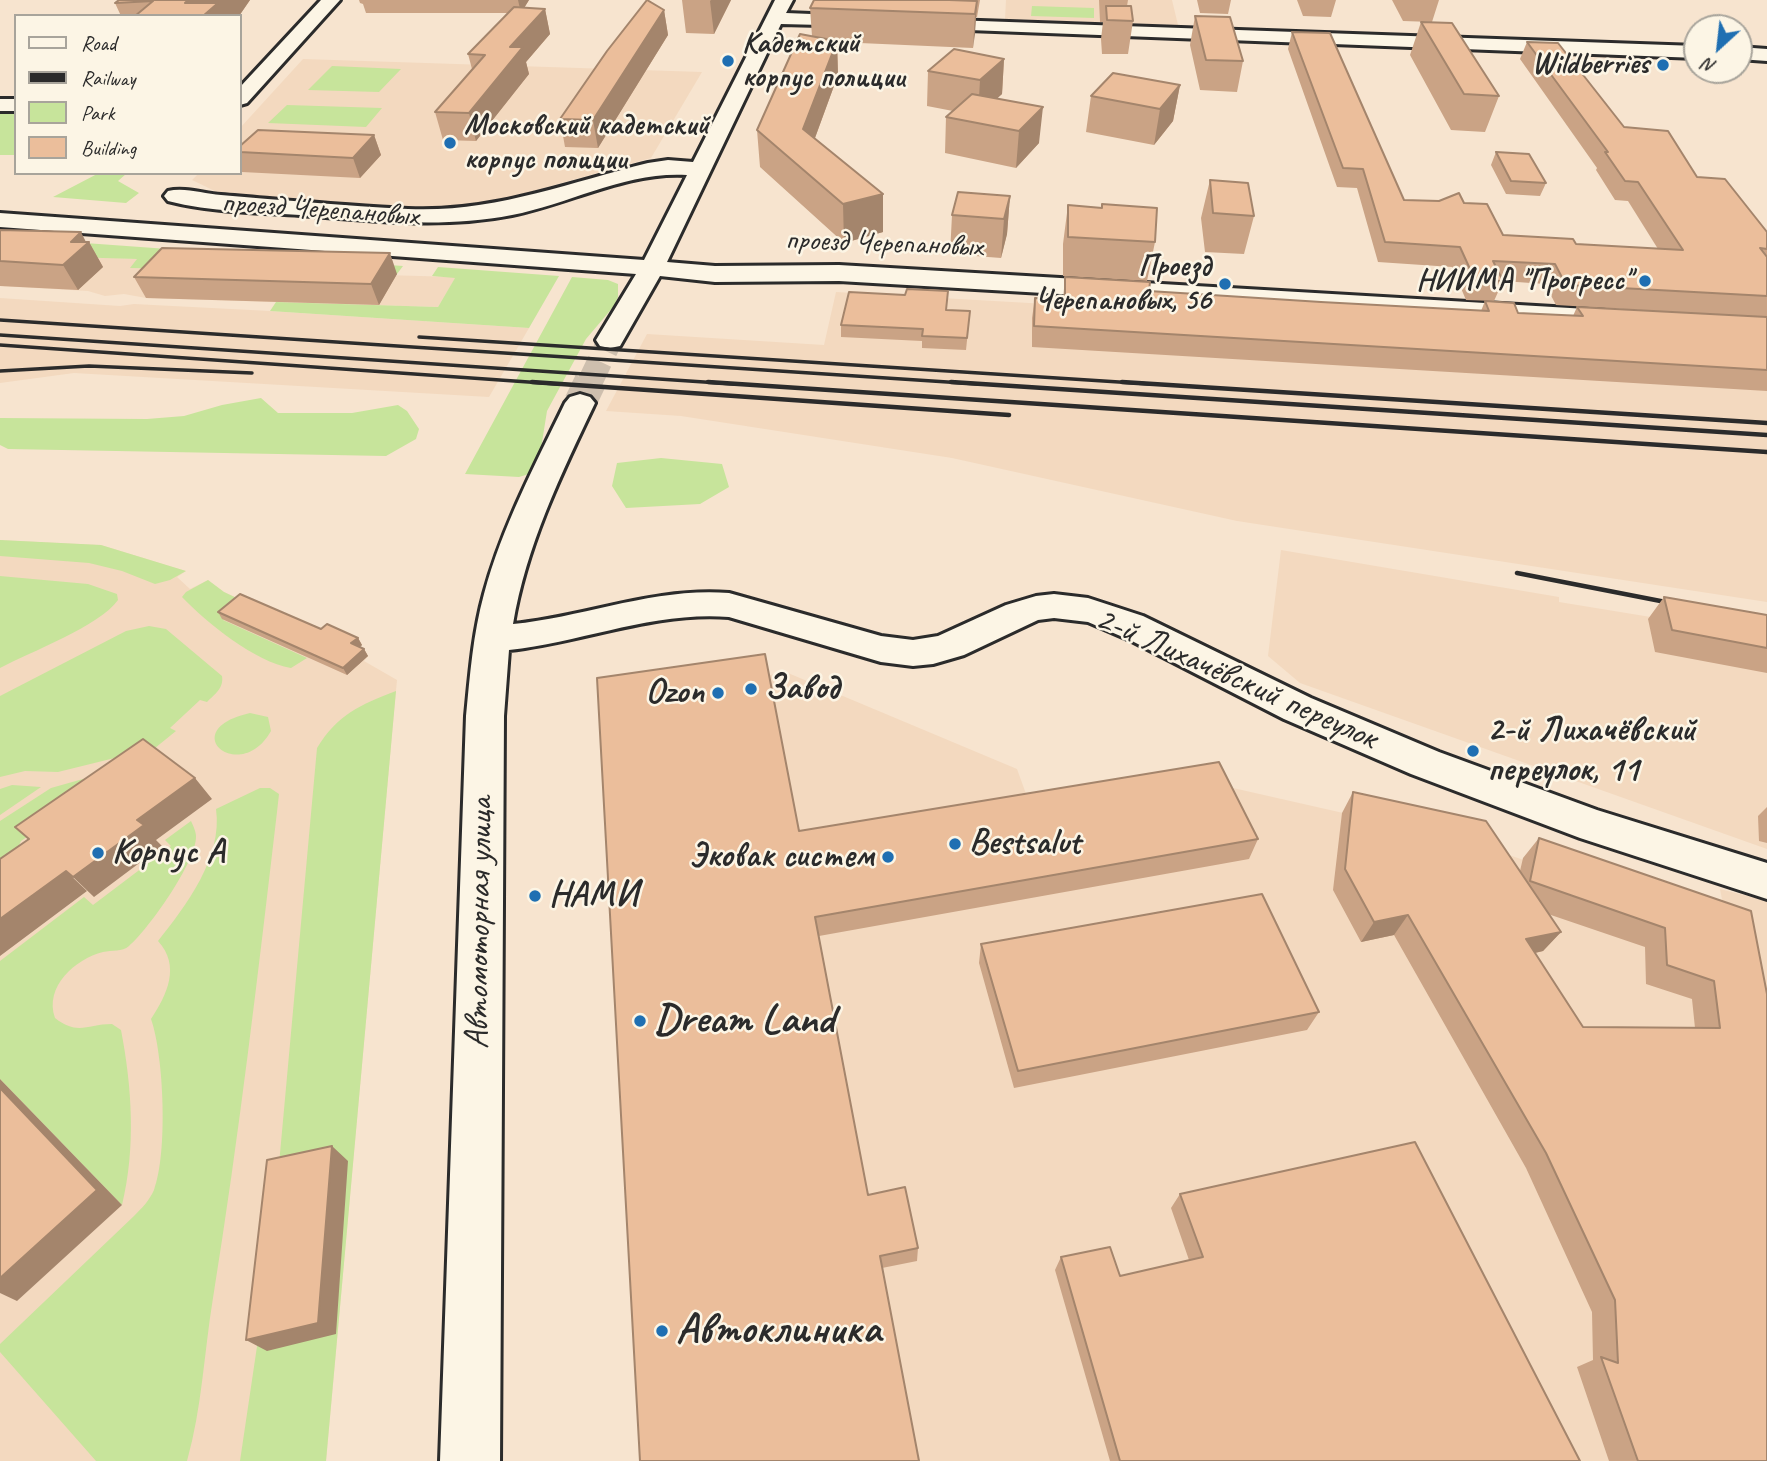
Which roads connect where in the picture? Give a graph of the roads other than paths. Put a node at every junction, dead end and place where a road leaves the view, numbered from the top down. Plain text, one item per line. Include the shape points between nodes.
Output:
1 (331, 0) edge
2 (780, 9) edge
3 (880, 22) edge
4 (906, 23) edge
5 (1683, 51) edge
6 (242, 97) edge
7 (702, 169) junction
8 (174, 185) edge
9 (0, 220) edge
10 (210, 235) junction
11 (652, 268) junction
12 (1627, 319) edge
13 (610, 340) tunnel mouth
14 (580, 403) tunnel mouth
15 (493, 639) junction
16 (1767, 881) edge
17 (470, 1461) edge

1 - 6 street
2 - 3 street
2 - 7 street
4 - 5 street
7 - 8 street, проезд Черепановых via 648,170 513,208 464,216 217,202
7 - 11 street
8 - 10 street via 187,217
9 - 10 street, проезд Черепановых
10 - 11 street, проезд Черепановых
11 - 12 street, проезд Черепановых via 715,274 839,272
11 - 13 street
14 - 15 street, Автомоторная улица via 522,530 505,579
15 - 16 street, 2-й Лихачёвский переулок via 562,631 708,602 906,653 934,651 1024,611 1071,606 1128,624 1258,691 1423,763 1562,816
15 - 17 street, Автомоторная улица via 485,716

